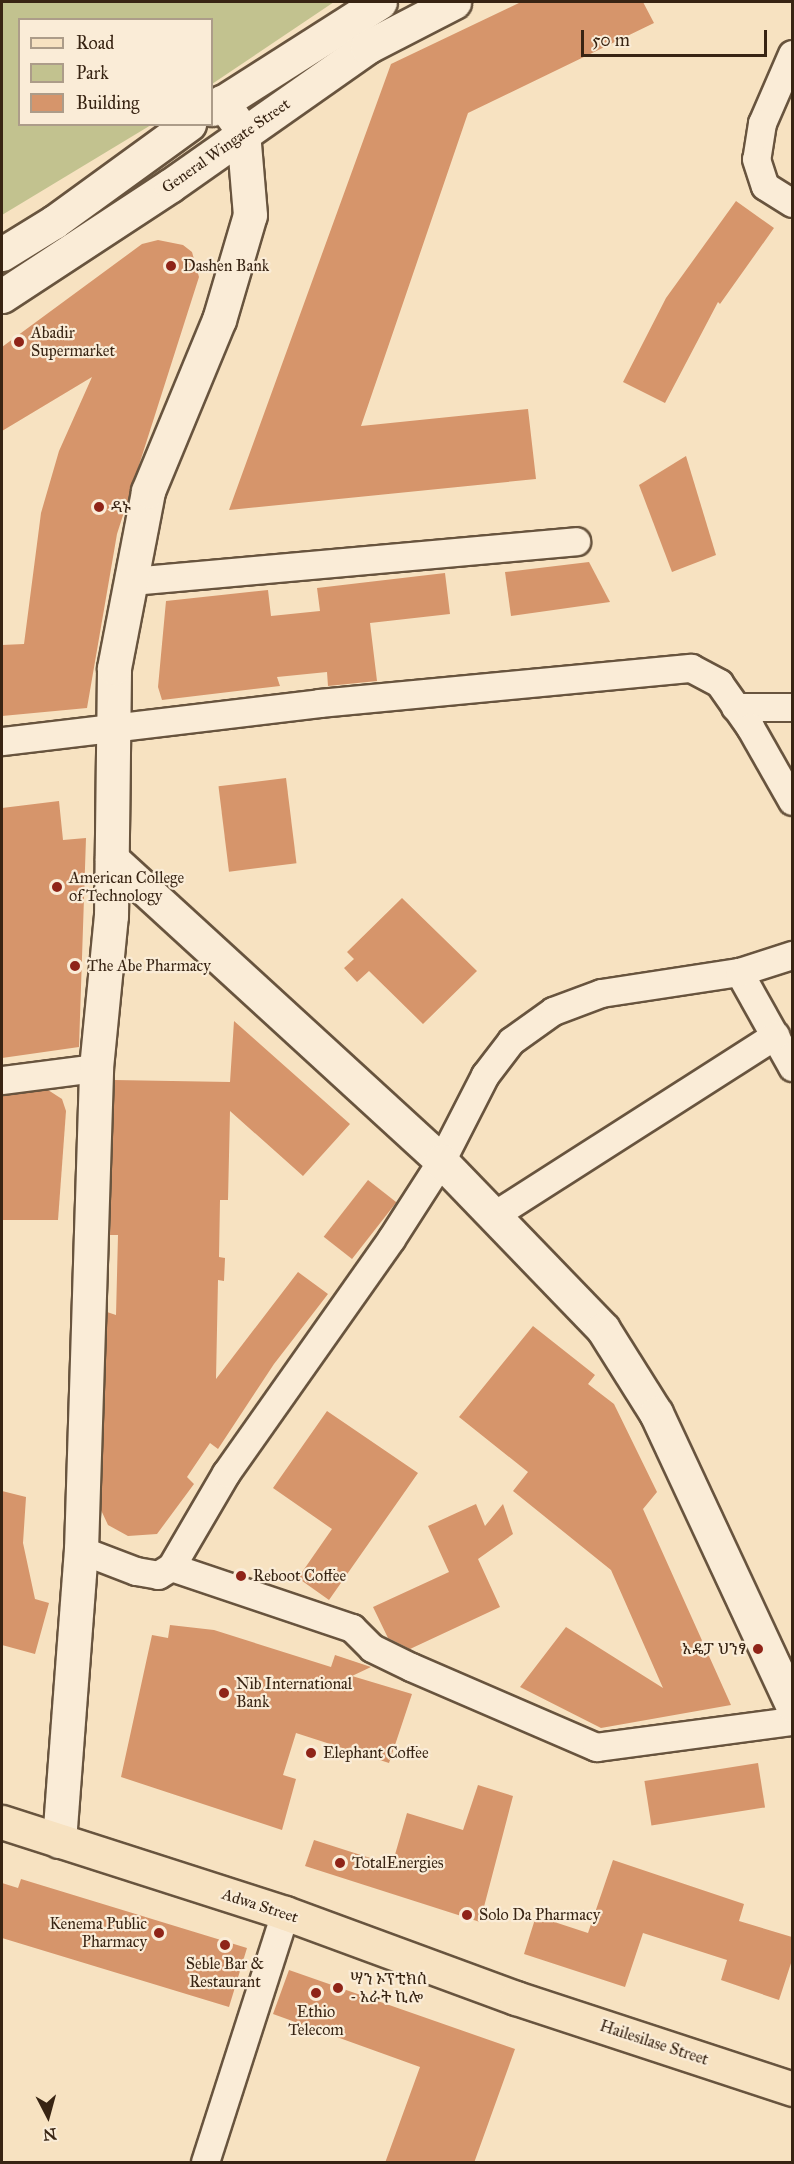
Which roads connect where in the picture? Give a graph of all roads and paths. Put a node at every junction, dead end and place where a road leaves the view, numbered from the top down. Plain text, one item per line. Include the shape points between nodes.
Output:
1 (380, 2) edge
2 (454, 2) edge
3 (792, 54) edge
4 (217, 106) edge
5 (186, 126) edge
6 (243, 131) junction
7 (792, 203) edge
8 (2, 254) edge
9 (2, 296) edge
10 (576, 541) dead end
11 (131, 581) junction
12 (735, 707) junction
13 (792, 707) edge
14 (114, 729) junction
15 (2, 741) edge
16 (792, 801) edge
17 (112, 859) junction
18 (792, 955) edge
19 (739, 972) junction
20 (775, 1035) junction
21 (792, 1067) edge
22 (96, 1068) junction
23 (2, 1080) edge
24 (441, 1161) junction
25 (494, 1215) junction
26 (81, 1551) junction
27 (171, 1567) junction
28 (784, 1666) edge
29 (792, 1705) edge
30 (792, 1721) edge
31 (2, 1822) edge
32 (59, 1841) junction
33 (285, 1913) junction
34 (516, 1998) joint
35 (792, 2089) edge
36 (205, 2163) edge

1 - 4 street
2 - 6 street, General Wingate Street via 367,47
3 - 7 street via 762,123 756,159 765,186
4 - 6 street
5 - 8 street via 54,222
6 - 9 street, General Wingate Street via 171,185
6 - 11 street via 250,215 219,320 148,491
10 - 11 street
11 - 14 street via 114,668
12 - 13 street
12 - 14 street via 719,682 691,668 319,703
12 - 16 street
14 - 15 street
14 - 17 street
17 - 22 street via 111,916
17 - 24 street
18 - 19 street
19 - 20 street
19 - 24 street via 601,993 553,1011 511,1041 485,1075
20 - 21 street
20 - 25 street
22 - 23 street
22 - 26 street
24 - 25 street
24 - 27 street via 391,1239 226,1473
25 - 28 street via 603,1329 656,1413
26 - 27 street via 158,1575
26 - 32 street
27 - 30 street via 352,1628 372,1647 411,1667 596,1747
28 - 29 street
31 - 32 main road, Adwa Street
32 - 33 main road, Adwa Street
33 - 34 main road, Adwa Street
33 - 36 street
34 - 35 main road, Hailesilase Street

